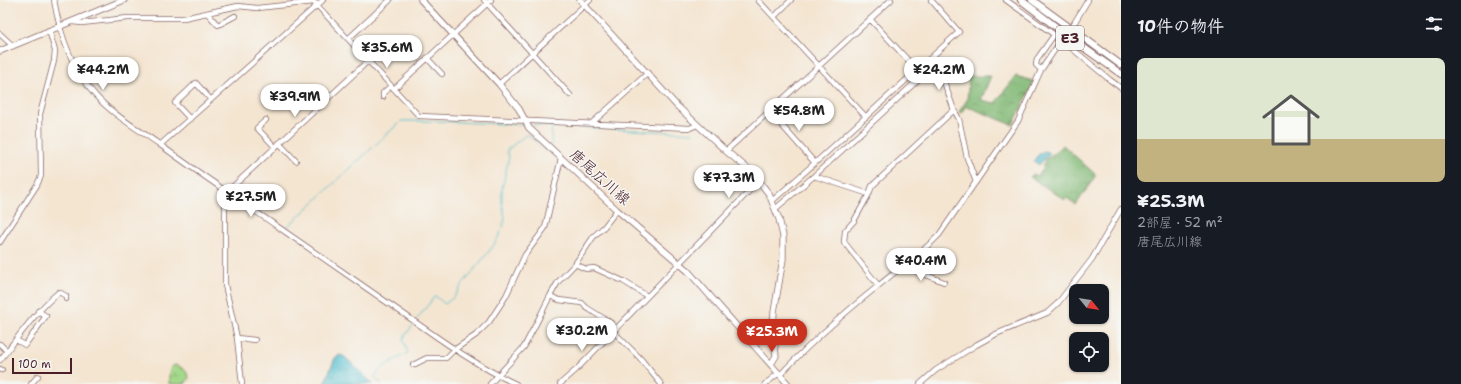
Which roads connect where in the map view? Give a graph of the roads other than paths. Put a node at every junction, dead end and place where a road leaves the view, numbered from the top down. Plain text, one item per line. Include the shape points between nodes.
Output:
1 (54, 0) edge
2 (124, 0) edge
3 (236, 0) edge
4 (323, 0) edge
5 (390, 0) edge
6 (421, 0) edge
7 (580, 0) edge
8 (590, 0) edge
9 (758, 0) edge
10 (792, 0) edge
11 (891, 0) edge
12 (931, 0) edge
13 (1006, 0) edge
14 (1021, 0) edge
15 (1032, 0) edge
16 (1088, 0) edge
17 (487, 1) edge
18 (318, 5) junction
19 (584, 5) junction
20 (238, 6) junction
21 (207, 13) junction
22 (235, 16) dead end
23 (774, 16) junction
24 (870, 19) junction
25 (69, 22) junction
26 (58, 26) junction
27 (49, 30) junction
28 (0, 34) edge
29 (453, 35) junction
30 (1054, 35) junction
31 (348, 38) junction
32 (13, 46) junction
33 (0, 51) edge
34 (532, 53) junction
35 (428, 58) junction
36 (368, 61) junction
37 (1121, 65) edge
38 (818, 66) junction
39 (917, 70) junction
40 (1041, 70) junction
41 (648, 73) junction
42 (442, 74) dead end
43 (1121, 74) edge
44 (499, 84) junction
45 (393, 87) junction
46 (1121, 88) edge
47 (570, 95) dead end
48 (383, 97) dead end
49 (211, 100) junction
50 (954, 110) junction
51 (770, 112) junction
52 (866, 117) junction
53 (190, 119) junction
54 (266, 120) dead end
55 (524, 121) junction
56 (592, 123) junction
57 (697, 125) junction
58 (279, 143) junction
59 (160, 145) junction
60 (275, 147) junction
61 (726, 151) junction
62 (561, 158) junction
63 (296, 161) dead end
64 (815, 163) junction
65 (814, 176) junction
66 (759, 181) junction
67 (976, 182) junction
68 (226, 191) junction
69 (869, 194) junction
70 (772, 201) junction
71 (775, 209) junction
72 (1121, 209) edge
73 (617, 210) junction
74 (0, 242) edge
75 (678, 263) junction
76 (575, 264) junction
77 (903, 266) junction
78 (944, 282) dead end
79 (878, 285) junction
80 (550, 296) junction
81 (647, 296) junction
82 (66, 299) dead end
83 (38, 311) junction
84 (615, 329) junction
85 (237, 338) junction
86 (774, 339) junction
87 (16, 340) junction
88 (255, 340) dead end
89 (756, 340) dead end
90 (0, 344) edge
91 (454, 350) junction
92 (7, 351) junction
93 (0, 360) edge
94 (771, 364) junction
95 (413, 365) dead end
96 (779, 374) junction
97 (38, 376) dead end
98 (498, 376) junction
99 (31, 384) edge
100 (242, 384) edge
101 (490, 384) edge
102 (516, 384) edge
103 (560, 384) edge
104 (661, 384) edge
105 (765, 384) edge
106 (788, 384) edge
107 (920, 384) edge

1 - 26 street
2 - 25 main road
3 - 20 street
4 - 18 street
5 - 31 street
6 - 29 main road, 唐尾広川線
7 - 19 main road
8 - 19 street
9 - 23 street
10 - 23 street
11 - 24 street
12 - 39 street via 959,32
13 - 30 street
14 - 43 highway, E3
15 - 37 highway, E3
16 - 40 street, bridge
17 - 29 street
17 - 34 street
18 - 20 street via 314,2 257,8
18 - 31 street
18 - 49 street
19 - 34 street
19 - 41 main road
20 - 21 street
21 - 22 street via 218,25
21 - 25 street via 184,18
23 - 38 street
24 - 38 street
24 - 39 street
25 - 26 main road
26 - 27 main road
26 - 59 street via 79,73 95,95
27 - 32 main road
27 - 74 street via 55,51 40,114 41,176
28 - 32 street
29 - 35 street
29 - 44 main road, 唐尾広川線
30 - 40 street via 1037,59 1036,65
30 - 46 street
31 - 36 street
32 - 33 main road
34 - 44 street
34 - 47 street
35 - 42 street
35 - 45 street
36 - 45 street
36 - 58 street
38 - 51 street
38 - 52 street
39 - 52 street
40 - 67 street via 1018,121
41 - 56 street
41 - 57 main road
44 - 55 main road, 唐尾広川線 via 519,109
45 - 48 street via 383,93
45 - 55 street via 419,116
49 - 53 street
49 - 53 street via 196,83 175,103
50 - 65 street via 942,76 932,66
50 - 67 street via 961,125 967,158
50 - 69 street via 872,186
51 - 61 street
51 - 64 street
52 - 64 street
53 - 59 street
54 - 60 street via 257,128
55 - 56 street
55 - 62 main road, 唐尾広川線
56 - 57 street via 690,128
57 - 61 main road
58 - 60 street
58 - 63 street
59 - 68 street
60 - 68 street
61 - 66 main road
62 - 73 main road, 唐尾広川線
62 - 91 street via 545,228 524,256 506,296 489,322 476,335
64 - 70 street
65 - 69 street
65 - 71 street
66 - 70 main road
66 - 75 street
67 - 77 street via 939,235
68 - 85 street via 225,285
68 - 91 street
69 - 79 street via 854,221 845,231 844,242
70 - 71 main road
71 - 86 main road via 783,236 783,259 774,312
72 - 107 street via 1092,259 1058,303 1047,313 976,345 936,370
73 - 75 main road, 唐尾広川線
73 - 76 street via 594,236
75 - 81 street
75 - 94 main road, 唐尾広川線
76 - 80 street via 558,282
76 - 81 street via 594,268 623,281
77 - 78 street
77 - 79 street
79 - 96 street via 809,344
80 - 84 street via 582,303 611,323
80 - 98 street via 524,347
81 - 84 street
82 - 83 street via 66,296 59,292
83 - 87 street
83 - 87 street via 46,316 25,345
84 - 103 street
84 - 104 street
85 - 88 street
85 - 100 street
86 - 89 street
86 - 94 main road via 776,356
87 - 92 street
90 - 92 street
91 - 95 street via 446,358 427,358
91 - 98 street
92 - 93 street
94 - 96 main road, 唐尾広川線
96 - 105 street
96 - 106 main road, 唐尾広川線
97 - 99 street
98 - 101 street
98 - 102 street

